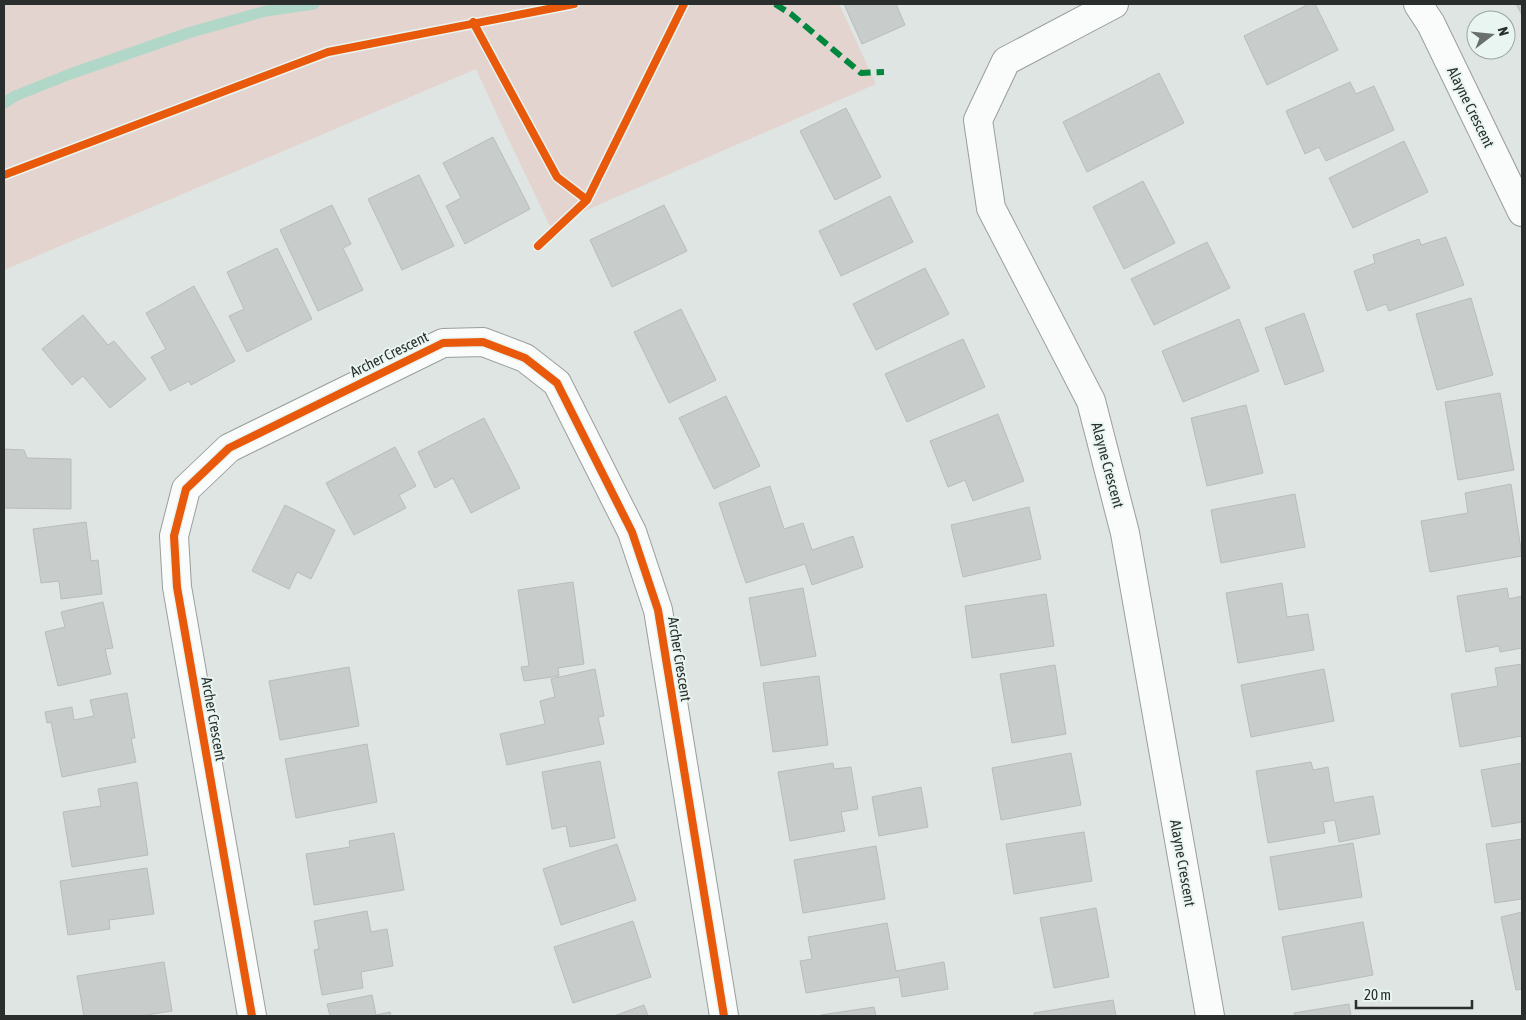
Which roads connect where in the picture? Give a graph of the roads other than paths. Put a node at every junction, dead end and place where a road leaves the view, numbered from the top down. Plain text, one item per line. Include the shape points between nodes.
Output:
1 (1114, 4) edge
2 (1418, 4) edge
3 (1522, 212) edge
4 (252, 1016) edge
5 (724, 1016) edge
6 (1210, 1016) edge

1 - 6 street, Alayne Crescent via 1006,61 978,120 991,208 1091,401 1118,504
2 - 3 street, Alayne Crescent via 1431,24
4 - 5 street, Archer Crescent via 177,587 174,536 186,490 229,448 442,342 483,342 526,358 557,383 632,532 658,610

